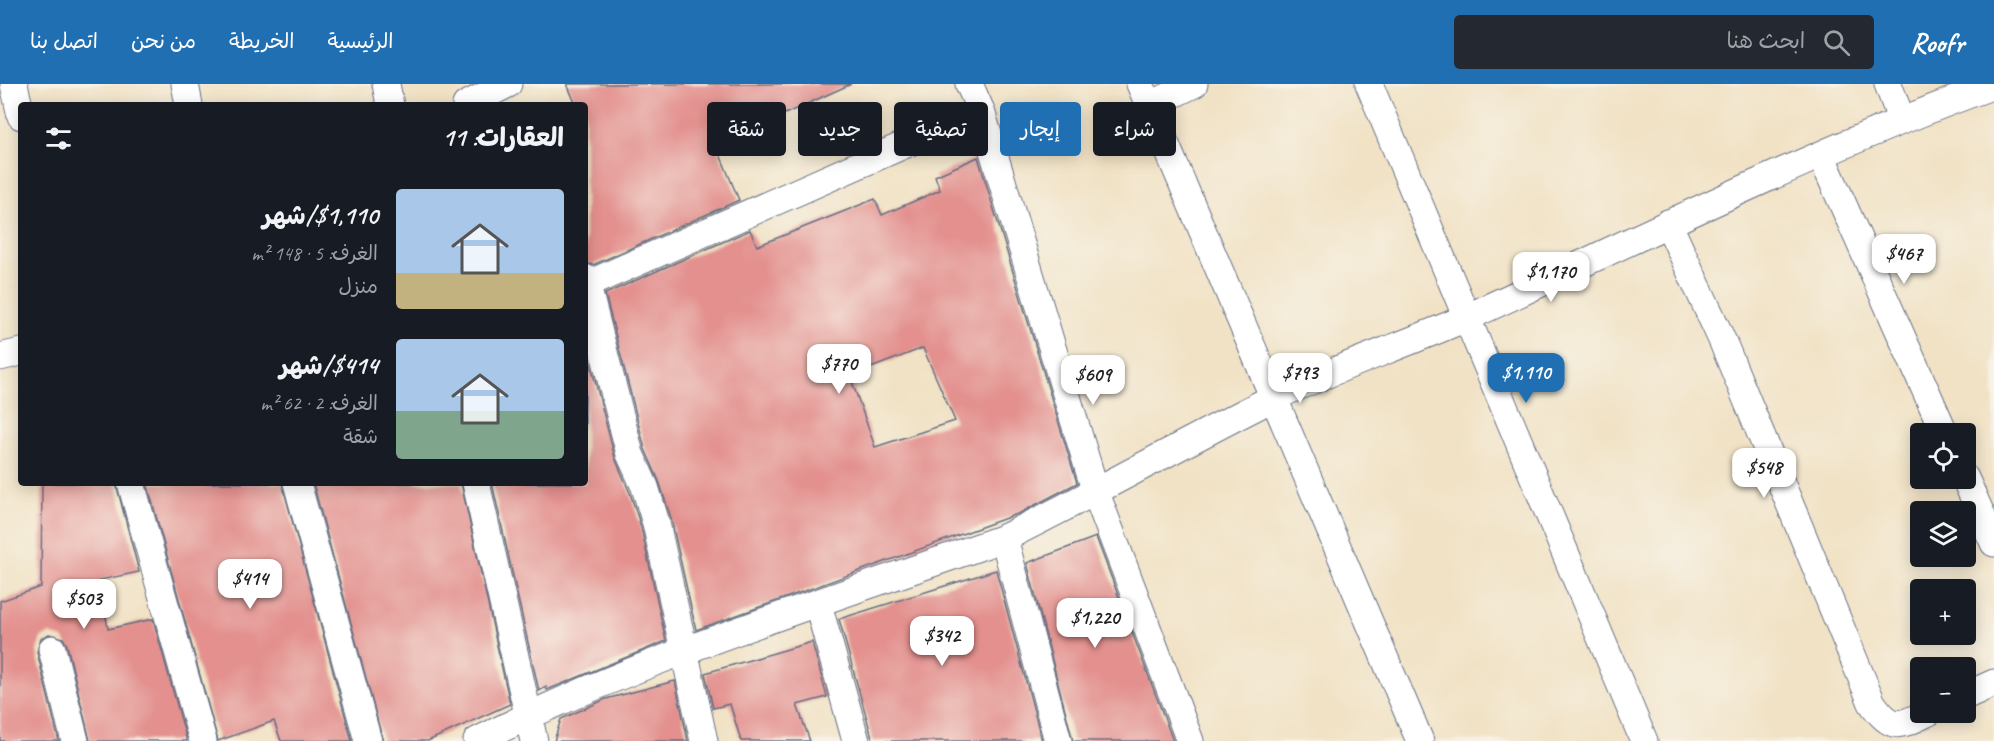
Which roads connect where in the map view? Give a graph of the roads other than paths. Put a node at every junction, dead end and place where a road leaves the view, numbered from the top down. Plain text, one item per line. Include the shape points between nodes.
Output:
1 (14, 84) edge
2 (185, 84) edge
3 (386, 84) edge
4 (510, 84) edge
5 (969, 84) edge
6 (1194, 84) edge
7 (1369, 84) edge
8 (1888, 84) edge
9 (1994, 85) edge
10 (1145, 95) edge
11 (18, 102) edge
12 (188, 102) edge
13 (389, 102) edge
14 (472, 102) edge
15 (517, 102) edge
16 (977, 102) edge
17 (1901, 119) junction
18 (988, 134) edge
19 (894, 149) edge
20 (1821, 155) junction
21 (1668, 223) junction
22 (588, 281) edge
23 (588, 285) edge
24 (1465, 318) junction
25 (18, 353) edge
26 (0, 357) edge
27 (1272, 398) junction
28 (1940, 423) edge
29 (132, 486) edge
30 (298, 486) edge
31 (477, 486) edge
32 (1970, 489) edge
33 (1096, 494) junction
34 (1004, 538) junction
35 (1994, 543) edge
36 (818, 604) junction
37 (52, 649) dead end
38 (684, 652) junction
39 (1994, 683) edge
40 (1976, 691) edge
41 (1910, 721) edge
42 (530, 728) edge
43 (75, 741) edge
44 (203, 741) edge
45 (368, 741) edge
46 (477, 741) edge
47 (704, 741) edge
48 (856, 741) edge
49 (1058, 741) edge
50 (1190, 741) edge
51 (1420, 741) edge
52 (1644, 741) edge

1 - 11 street
2 - 12 street
3 - 13 street
4 - 14 street
4 - 15 street
5 - 16 street
6 - 10 street
7 - 24 street
8 - 17 street
9 - 17 street
10 - 27 street
17 - 20 street
18 - 33 street
19 - 22 street
20 - 21 street
20 - 28 street
21 - 24 street
21 - 41 street via 1722,340 1872,703 1891,724
23 - 38 street via 630,454 656,523
24 - 27 street
24 - 52 street
25 - 26 street
27 - 33 street
27 - 51 street
29 - 44 street
30 - 45 street
31 - 42 street
32 - 35 street
33 - 34 street
33 - 50 street
34 - 36 street
34 - 49 street
36 - 38 street
36 - 48 street
37 - 43 street
38 - 42 street
38 - 47 street
39 - 40 street
42 - 46 street

